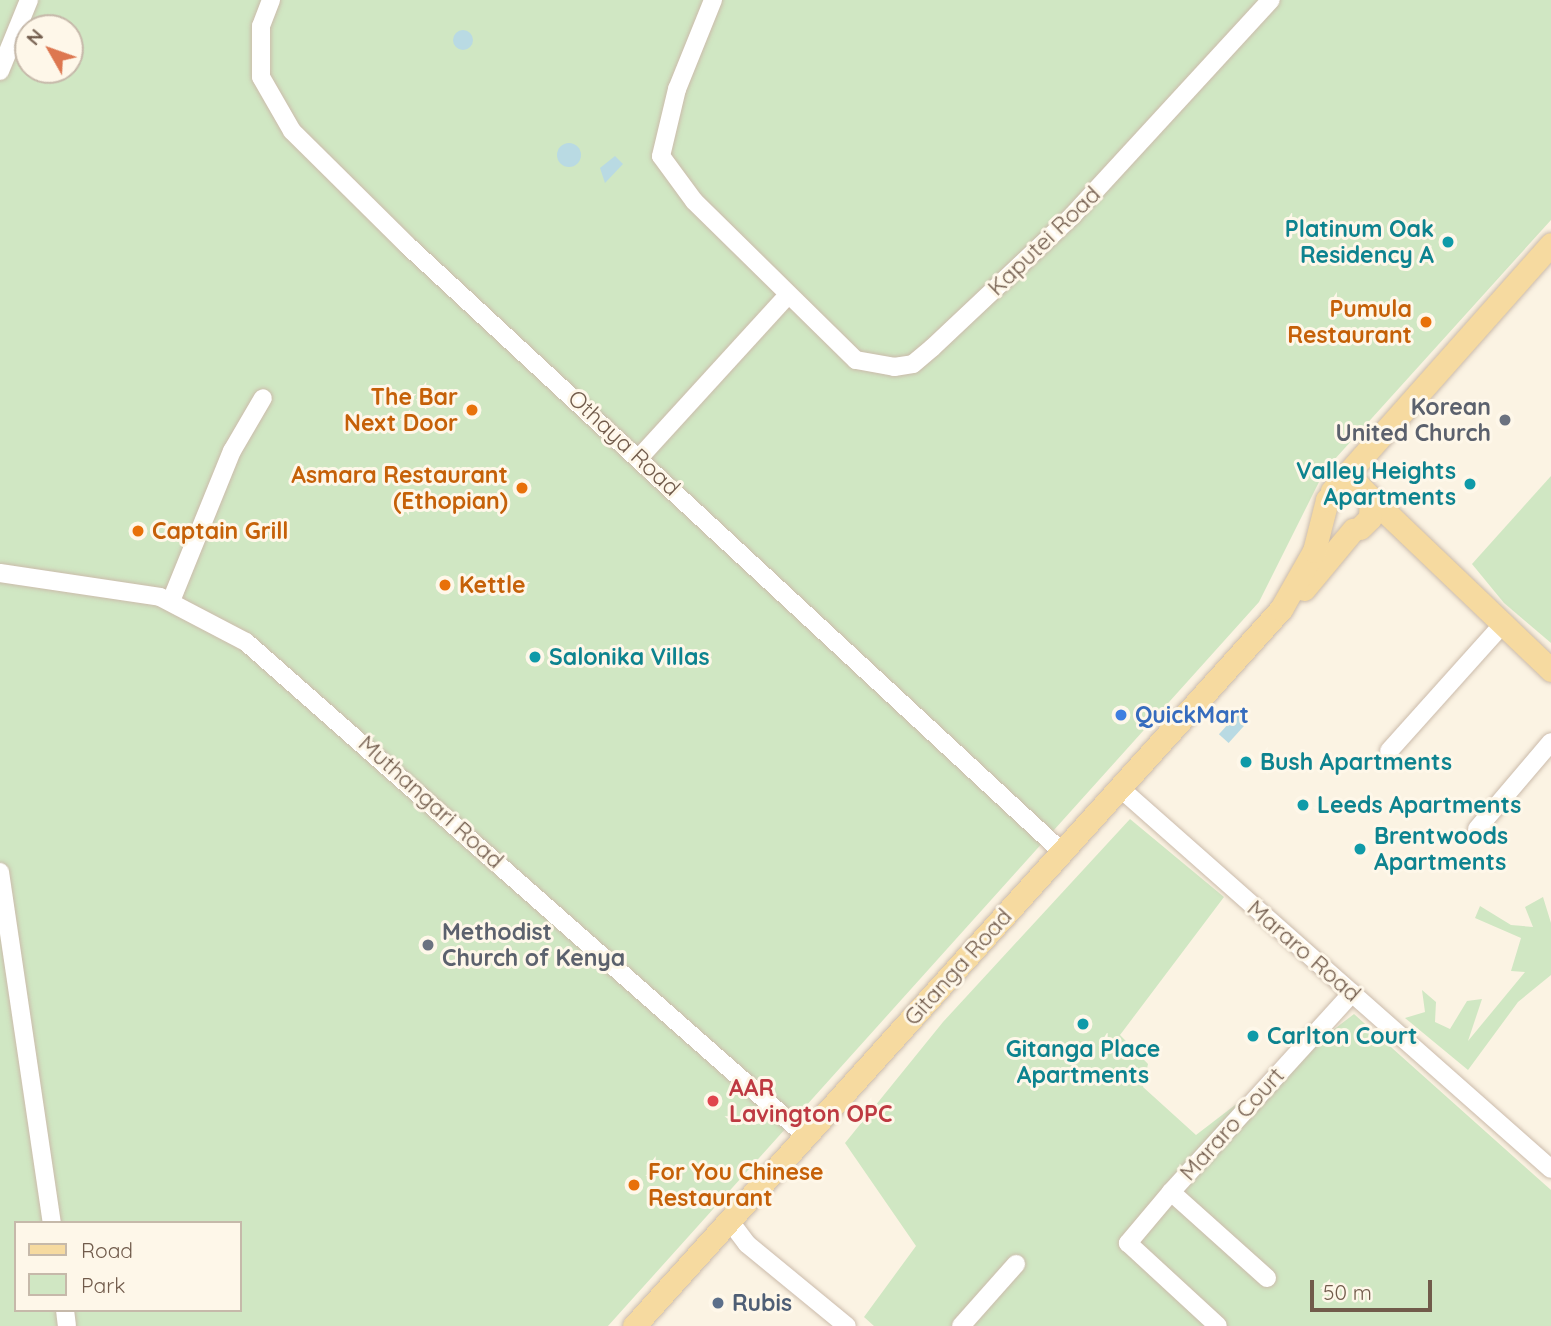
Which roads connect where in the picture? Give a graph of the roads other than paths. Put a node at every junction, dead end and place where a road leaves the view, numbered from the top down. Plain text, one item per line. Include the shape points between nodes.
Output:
1 (29, 0) edge
2 (271, 0) edge
3 (713, 0) edge
4 (1271, 0) edge
5 (0, 71) edge
6 (1551, 244) edge
7 (787, 296) junction
8 (263, 398) dead end
9 (1396, 416) junction
10 (640, 457) junction
11 (1370, 496) junction
12 (1329, 501) junction
13 (1357, 529) junction
14 (1446, 572) junction
15 (0, 573) edge
16 (171, 601) junction
17 (1281, 609) junction
18 (1502, 625) junction
19 (1551, 670) edge
20 (1551, 742) edge
21 (1389, 751) dead end
22 (1120, 788) junction
23 (1477, 828) dead end
24 (1061, 851) junction
25 (0, 872) edge
26 (1352, 993) junction
27 (807, 1137) junction
28 (1551, 1169) edge
29 (1171, 1192) junction
30 (729, 1220) junction
31 (52, 1221) edge
32 (1016, 1264) dead end
33 (1266, 1278) dead end
34 (635, 1326) edge
35 (847, 1326) edge
36 (961, 1326) edge
37 (1218, 1326) edge

1 - 5 street
2 - 10 street, Othaya Road via 258,51 264,89 278,116 406,244
3 - 7 street, Kaputei Road via 677,89 661,156 675,181
4 - 7 street, Kaputei Road via 1073,215 913,364 856,360
6 - 9 main road
7 - 10 street
8 - 16 street via 232,451
9 - 11 main road, Gitanga Road via 1371,456
9 - 12 main road
10 - 24 street, Othaya Road
11 - 12 main road via 1350,484
11 - 13 main road, Gitanga Road via 1370,518
11 - 14 main road
12 - 13 main road via 1338,527
12 - 17 main road, Gitanga Road via 1314,551
13 - 14 main road via 1403,539
13 - 17 main road, Gitanga Road
14 - 18 main road
15 - 16 street, Muthangari Road via 118,587
16 - 27 street, Muthangari Road via 242,639 308,694
17 - 22 main road, Gitanga Road
18 - 19 main road
18 - 21 street
20 - 23 street
22 - 24 main road, Gitanga Road
22 - 26 street, Mararo Road
24 - 27 main road, Gitanga Road
25 - 31 street
26 - 28 street, Mararo Road
26 - 29 street, Mararo Court
27 - 30 main road, Gitanga Road
29 - 33 street, Mararo Court
29 - 37 street via 1128,1243
30 - 34 main road, Gitanga Road
30 - 35 street via 747,1244
32 - 36 street

